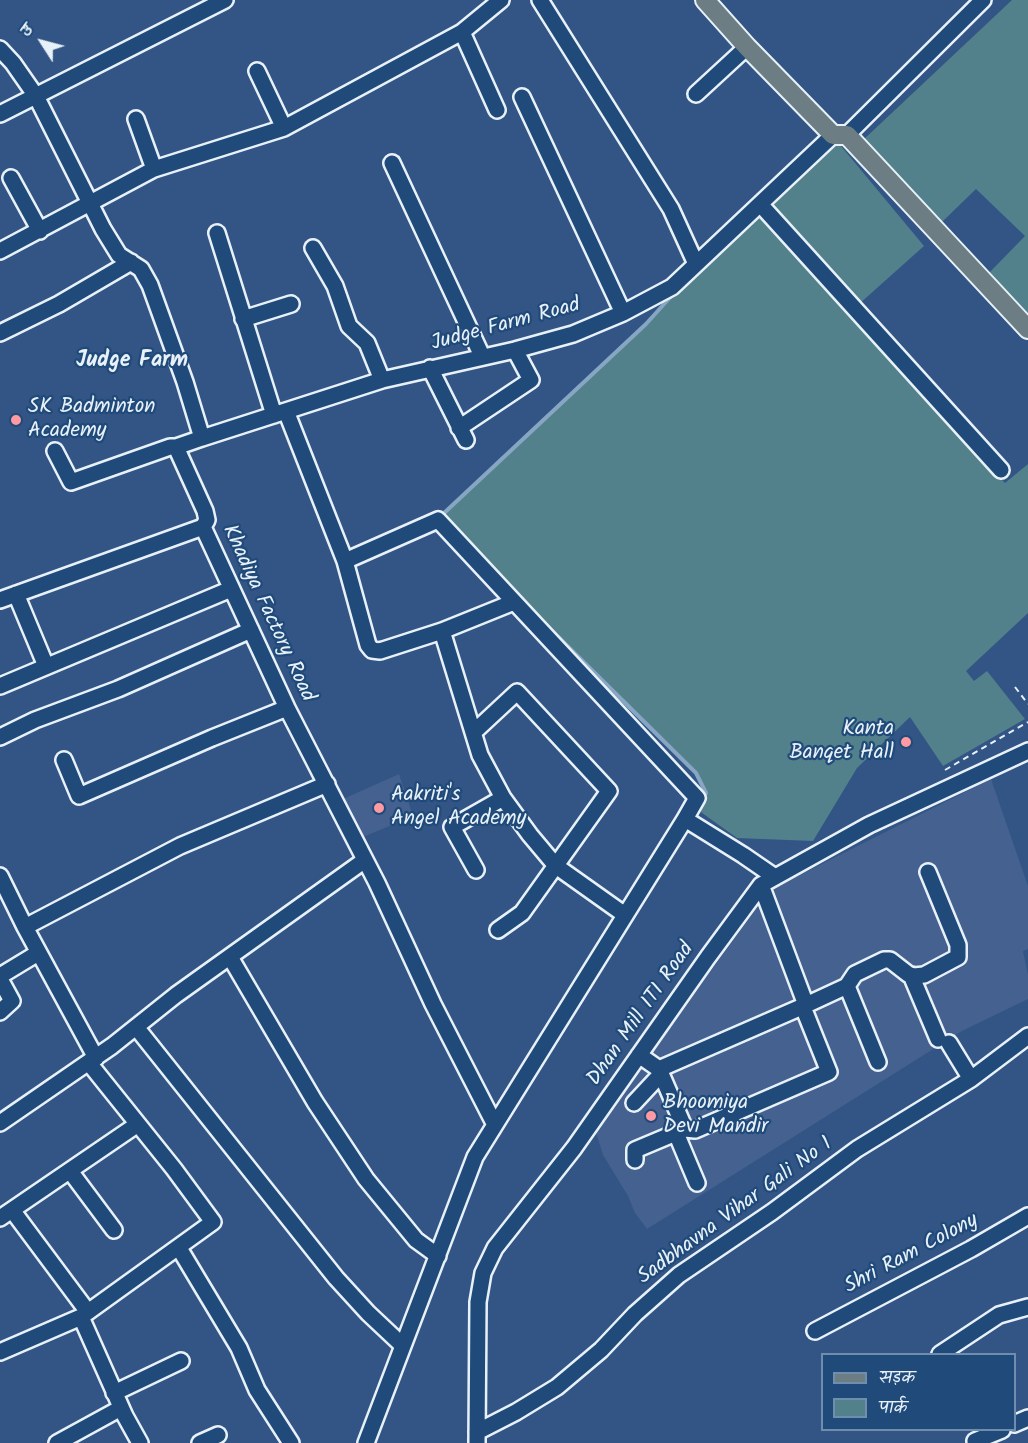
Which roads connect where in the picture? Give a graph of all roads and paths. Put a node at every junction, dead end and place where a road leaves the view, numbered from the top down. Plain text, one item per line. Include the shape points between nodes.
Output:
1 (225, 0) edge
2 (501, 0) edge
3 (540, 0) edge
4 (705, 0) edge
5 (983, 0) edge
6 (462, 32) junction
7 (747, 47) junction
8 (0, 49) edge
9 (257, 71) dead end
10 (696, 94) dead end
11 (36, 96) junction
12 (522, 97) dead end
13 (496, 110) dead end
14 (0, 114) edge
15 (136, 119) dead end
16 (284, 128) junction
17 (840, 135) junction
18 (392, 163) dead end
19 (154, 169) junction
20 (11, 178) dead end
21 (90, 202) junction
22 (760, 204) junction
23 (40, 231) junction
24 (217, 233) dead end
25 (313, 248) dead end
26 (0, 251) edge
27 (131, 262) junction
28 (696, 264) junction
29 (291, 303) dead end
30 (623, 313) junction
31 (243, 319) junction
32 (1028, 328) edge
33 (0, 333) edge
34 (515, 350) junction
35 (482, 356) junction
36 (430, 368) junction
37 (382, 380) junction
38 (280, 413) junction
39 (202, 438) junction
40 (176, 447) junction
41 (55, 452) dead end
42 (1001, 470) dead end
43 (203, 527) junction
44 (345, 561) junction
45 (231, 589) junction
46 (16, 594) junction
47 (0, 600) edge
48 (514, 602) junction
49 (250, 630) junction
50 (442, 631) junction
51 (46, 666) junction
52 (0, 686) edge
53 (1015, 687) dead end
54 (1028, 702) edge
55 (287, 708) junction
56 (1028, 722) edge
57 (474, 732) junction
58 (0, 737) edge
59 (1027, 754) edge
60 (64, 760) dead end
61 (945, 770) dead end
62 (327, 784) junction
63 (503, 798) junction
64 (685, 819) junction
65 (365, 860) junction
66 (556, 866) junction
67 (476, 870) dead end
68 (928, 872) dead end
69 (0, 876) edge
70 (768, 881) junction
71 (625, 915) junction
72 (25, 927) junction
73 (498, 930) dead end
74 (38, 953) junction
75 (230, 957) junction
76 (911, 975) junction
77 (0, 978) edge
78 (848, 986) junction
79 (804, 1006) junction
80 (0, 1012) edge
81 (136, 1027) junction
82 (1028, 1036) edge
83 (639, 1055) junction
84 (92, 1060) junction
85 (878, 1062) dead end
86 (660, 1072) junction
87 (971, 1079) junction
88 (634, 1102) dead end
89 (0, 1123) edge
90 (494, 1123) junction
91 (138, 1124) junction
92 (680, 1131) junction
93 (634, 1160) dead end
94 (70, 1171) junction
95 (697, 1183) dead end
96 (6, 1214) edge
97 (1028, 1216) edge
98 (114, 1230) dead end
99 (179, 1248) junction
100 (438, 1256) junction
101 (1028, 1307) edge
102 (84, 1315) junction
103 (815, 1331) dead end
104 (402, 1345) junction
105 (0, 1352) edge
106 (942, 1353) edge
107 (181, 1361) dead end
108 (114, 1393) junction
109 (121, 1408) junction
110 (1000, 1431) edge
111 (218, 1435) dead end
112 (477, 1438) edge
113 (975, 1441) dead end
114 (57, 1443) edge
115 (140, 1443) edge
116 (200, 1443) edge
117 (291, 1443) edge
118 (366, 1443) edge

1 - 11 street
2 - 6 street
3 - 28 street via 671,209
4 - 7 main road
5 - 17 street, Judge Farm Road
6 - 13 street
6 - 16 street
7 - 10 street
7 - 17 main road
8 - 11 street
9 - 16 street
11 - 14 street
11 - 21 street
12 - 30 street
15 - 19 street
16 - 19 street
17 - 22 street, Judge Farm Road
17 - 32 main road
18 - 35 street
19 - 21 street
20 - 23 street
21 - 23 street
21 - 27 street via 119,255
22 - 28 street, Judge Farm Road
22 - 42 street
23 - 26 street
24 - 31 street
25 - 37 street via 335,286 349,326 367,343
27 - 33 street
27 - 39 street via 141,269 150,285
28 - 30 street, Judge Farm Road via 672,287
29 - 31 street
30 - 34 street, Judge Farm Road via 573,334
31 - 38 street
34 - 35 street, Judge Farm Road
34 - 36 street via 531,380 462,434
35 - 36 street, Judge Farm Road
36 - 37 street, Judge Farm Road
37 - 38 street, Judge Farm Road
38 - 39 street, Judge Farm Road
38 - 44 street
39 - 40 street
40 - 41 street via 71,482
40 - 43 street, Khadiya Factory Road via 205,511 207,520
43 - 45 street, Khadiya Factory Road
43 - 46 street
44 - 48 street via 438,520
44 - 50 street via 372,650 380,651
45 - 49 street, Khadiya Factory Road
45 - 51 street
46 - 47 street
46 - 51 street
48 - 50 street
48 - 64 street via 697,798
49 - 55 street, Khadiya Factory Road
49 - 58 street
50 - 57 street
51 - 52 street
53 - 54 path
55 - 60 street via 79,796
55 - 62 street, Khadiya Factory Road
56 - 61 path
57 - 63 street via 480,755
57 - 66 street via 517,692 609,791
59 - 70 street, Dhan Mill ITI Road via 868,825
62 - 65 street, Khadiya Factory Road
62 - 72 street via 180,846
63 - 66 street
63 - 67 street via 452,827
64 - 70 street via 743,855
64 - 71 street
65 - 75 street
65 - 90 street, Khadiya Factory Road
66 - 71 street
66 - 73 street via 522,913
68 - 76 street via 958,945 958,957 924,975
69 - 72 street
70 - 79 street
70 - 83 street, Dhan Mill ITI Road
71 - 90 street
72 - 74 street
74 - 77 street
74 - 84 street
75 - 81 street
75 - 100 street via 315,1102 366,1179 416,1240
76 - 78 street via 884,960 855,974
76 - 87 street via 944,1041
77 - 80 street via 12,1001
78 - 79 street
78 - 85 street
79 - 86 street
79 - 92 street via 829,1072 694,1130
81 - 84 street
81 - 104 street via 336,1278
82 - 87 street, Sadbhavna Vihar Gali No 1
83 - 86 street
83 - 112 street, Dhan Mill ITI Road via 574,1148 495,1248 483,1273 478,1302
84 - 89 street
84 - 91 street
86 - 88 street
86 - 92 street
87 - 112 street, Sadbhavna Vihar Gali No 1 via 857,1149 678,1275 557,1387
90 - 100 street via 475,1157
91 - 94 street
91 - 99 street via 213,1222
92 - 93 street via 635,1150
92 - 95 street
94 - 96 street
94 - 98 street
96 - 102 street
97 - 103 street, Shri Ram Colony
99 - 102 street
99 - 117 street via 239,1348 257,1390
100 - 104 street
101 - 106 street via 999,1315
102 - 105 street
102 - 108 street
104 - 118 street
107 - 108 street
108 - 109 street
109 - 114 street
109 - 115 street
110 - 113 street
111 - 116 street

